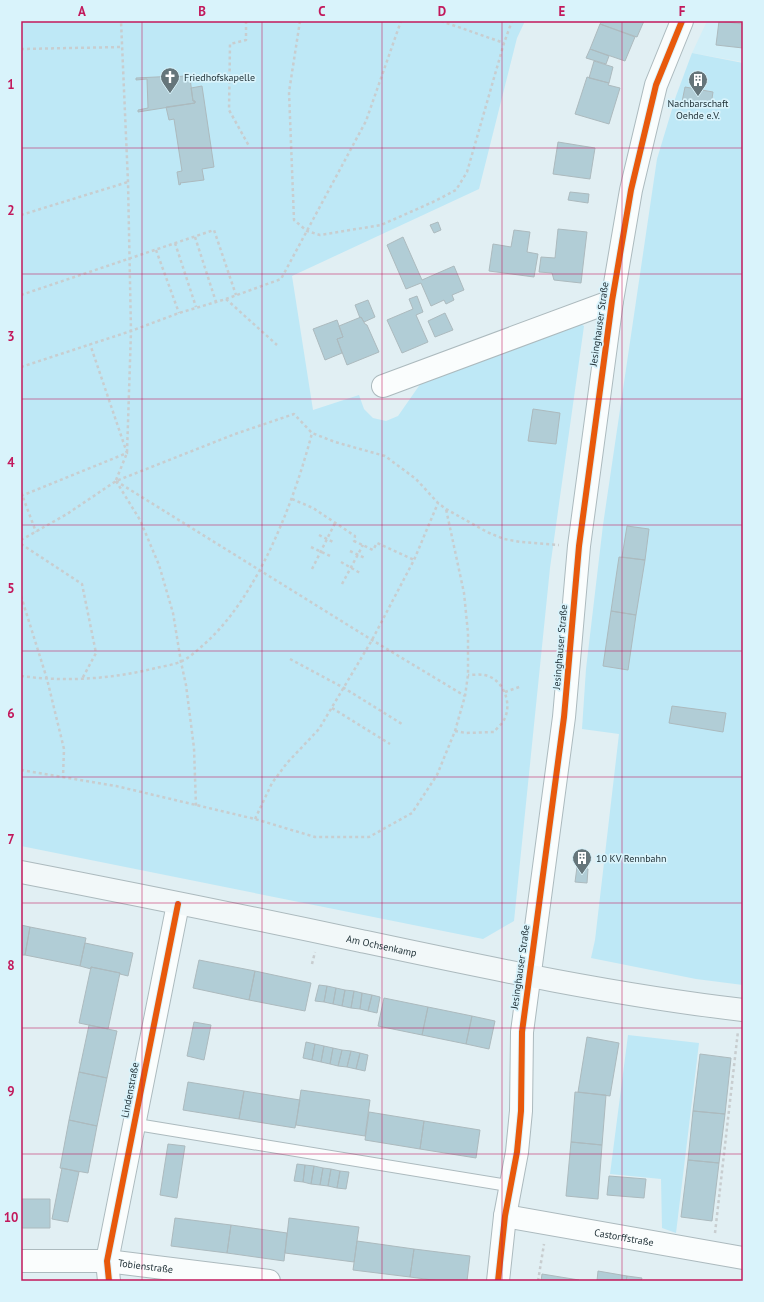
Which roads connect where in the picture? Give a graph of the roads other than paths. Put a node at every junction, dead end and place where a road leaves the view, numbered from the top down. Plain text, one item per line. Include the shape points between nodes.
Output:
1 (682, 21) edge
2 (612, 301) junction
3 (383, 386) dead end
4 (21, 872) edge
5 (178, 904) junction
6 (530, 976) junction
7 (743, 1010) edge
8 (134, 1124) junction
9 (511, 1186) junction
10 (505, 1216) junction
11 (743, 1258) edge
12 (21, 1261) edge
13 (108, 1271) edge
14 (269, 1281) edge
15 (498, 1281) edge

1 - 2 street, Jesinghauser Straße via 656,85 631,190
2 - 3 street, Jesinghauser Straße
2 - 6 street, Jesinghauser Straße via 579,546 564,717
4 - 5 main road, Am Ochsenkamp
5 - 6 main road, Am Ochsenkamp
5 - 8 street, Lindenstraße
6 - 7 main road, Am Ochsenkamp via 636,995
6 - 9 street, Jesinghauser Straße via 522,1032 522,1111
8 - 9 lane
8 - 13 street, Lindenstraße
9 - 10 street, Jesinghauser Straße
10 - 11 street, Castorffstraße
10 - 15 street, Jesinghauser Straße
12 - 13 street, Tobienstraße
13 - 14 street, Tobienstraße

